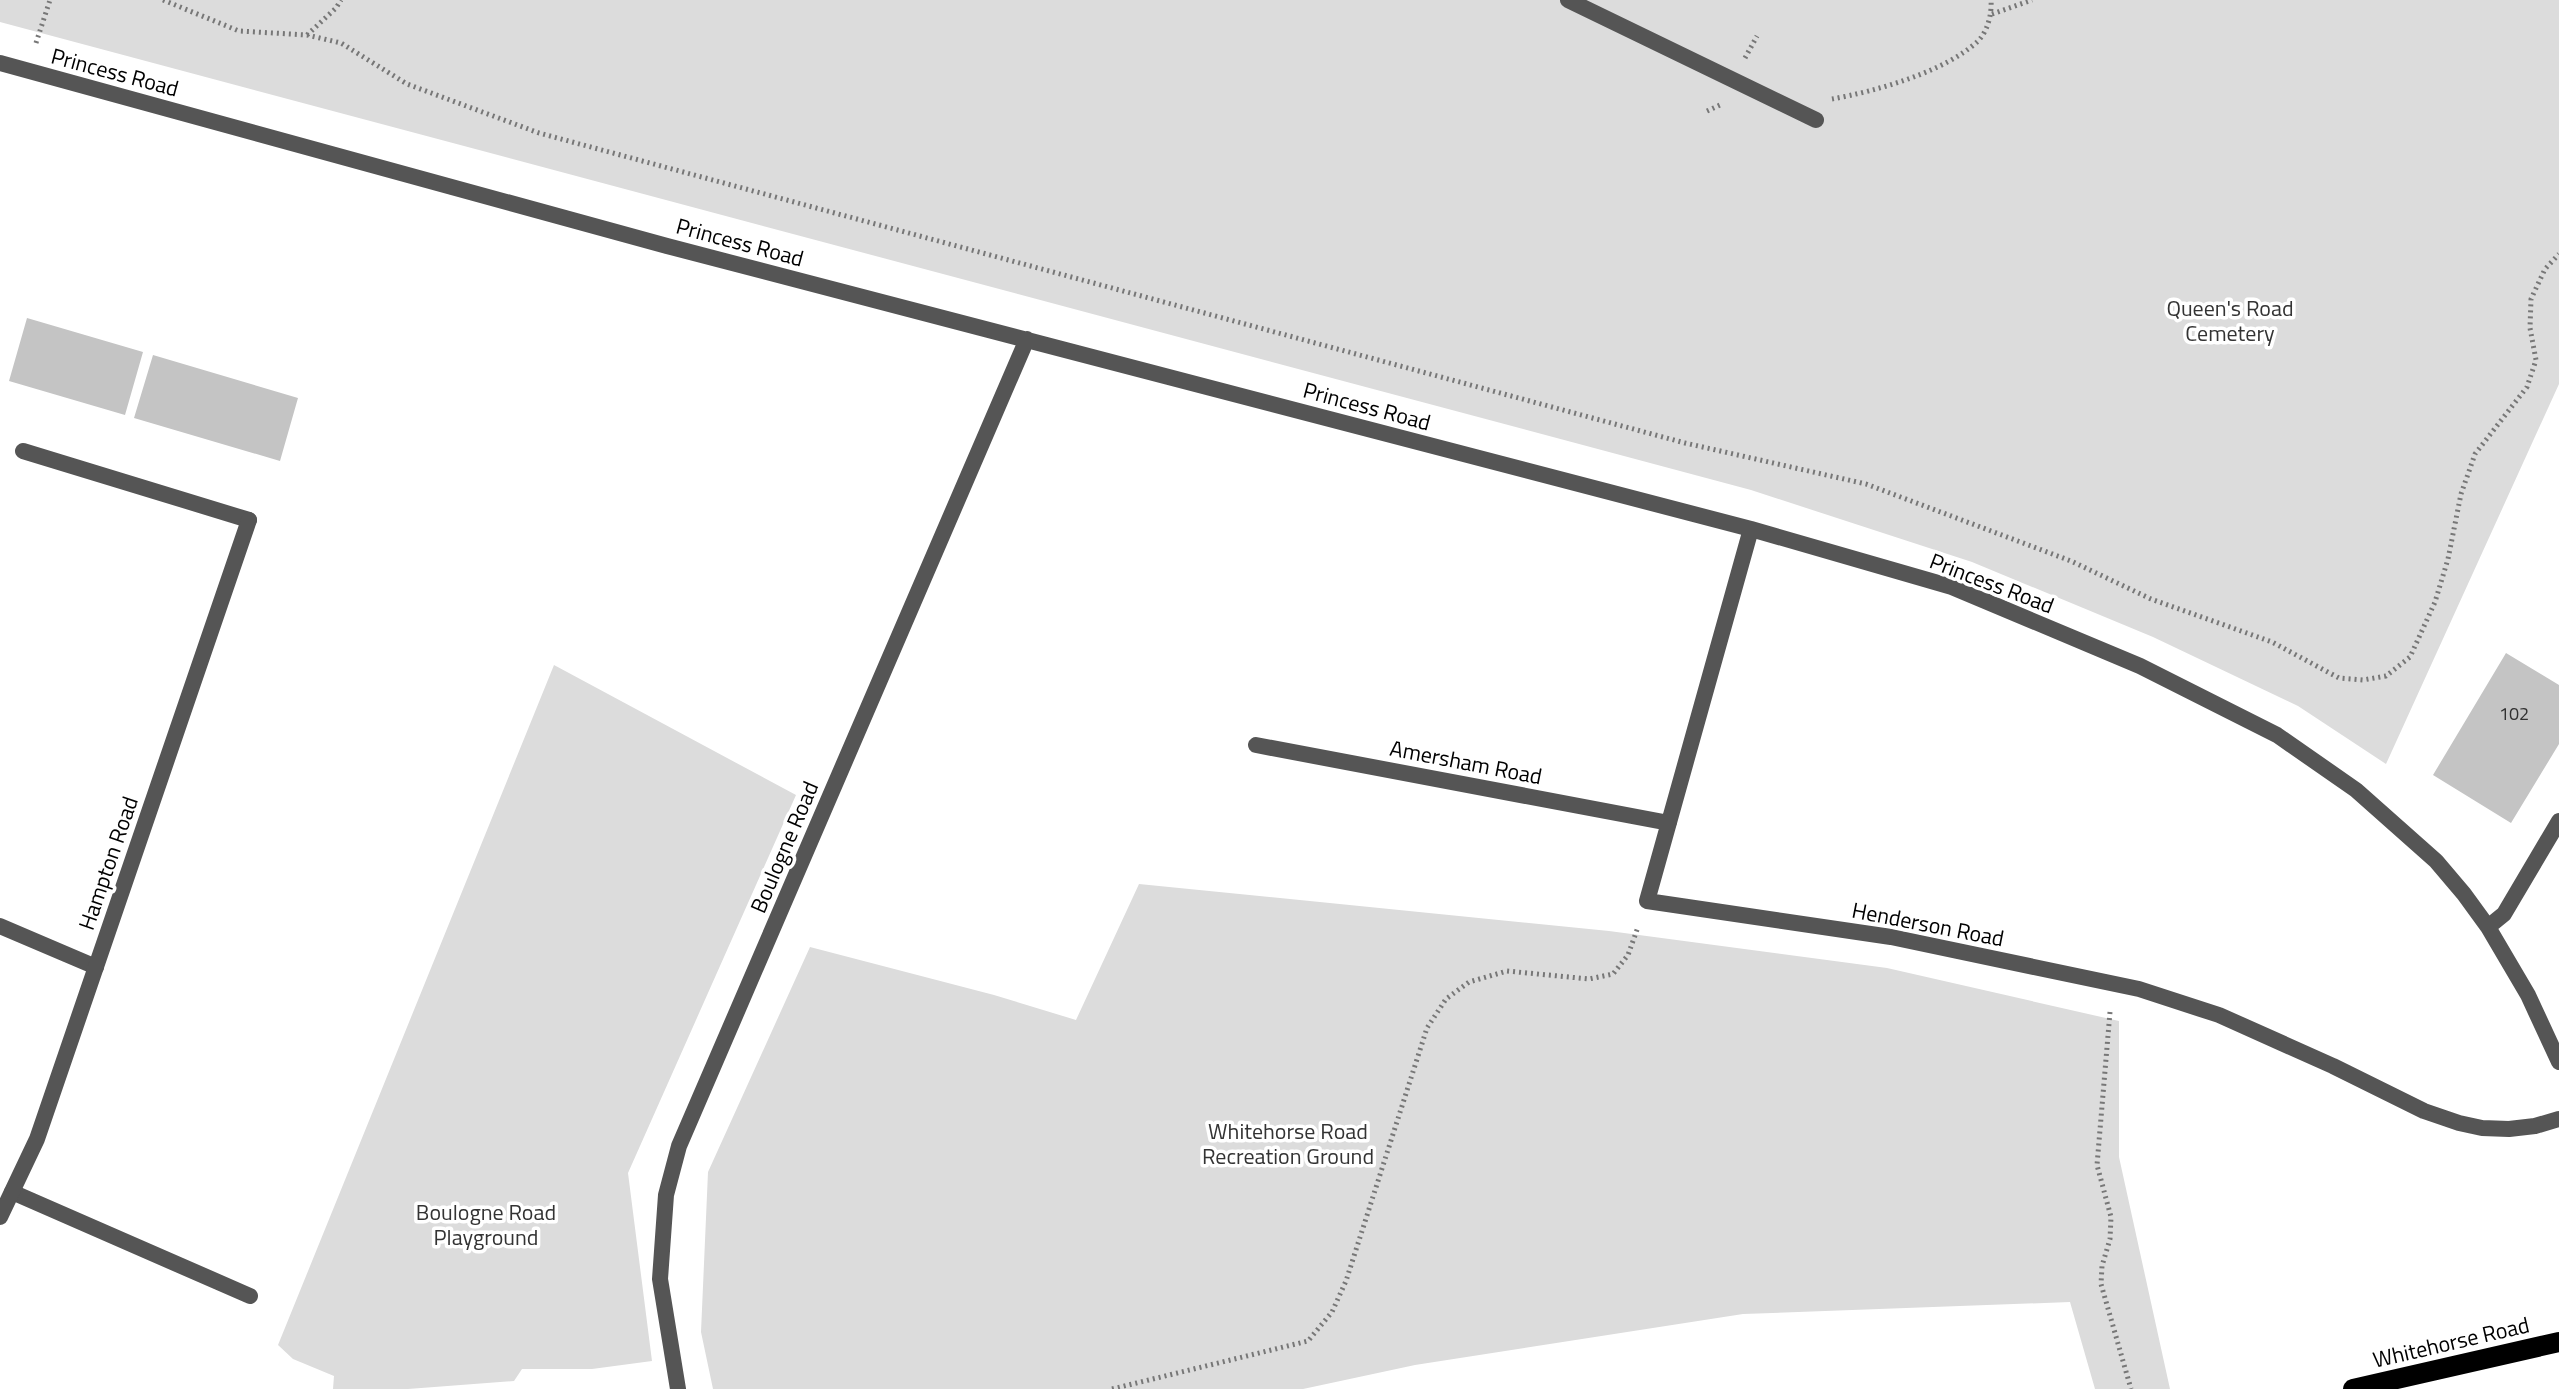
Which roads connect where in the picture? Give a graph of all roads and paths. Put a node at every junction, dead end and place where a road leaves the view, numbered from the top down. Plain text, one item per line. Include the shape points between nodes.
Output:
1 (50, 0) edge
2 (163, 0) edge
3 (341, 0) edge
4 (1568, 0) edge
5 (1991, 0) edge
6 (2032, 0) edge
7 (1992, 14) junction
8 (307, 35) junction
9 (0, 63) edge
10 (27, 71) junction
11 (1788, 107) junction
12 (1816, 120) dead end
13 (2559, 254) edge
14 (1027, 339) junction
15 (23, 451) dead end
16 (1751, 529) junction
17 (1256, 745) dead end
18 (2559, 821) edge
19 (1669, 823) junction
20 (1647, 901) junction
21 (0, 926) edge
22 (2488, 927) junction
23 (96, 967) junction
24 (2114, 983) junction
25 (2559, 1062) edge
26 (2559, 1119) edge
27 (12, 1192) junction
28 (0, 1217) edge
29 (250, 1296) dead end
30 (2559, 1342) edge
31 (678, 1389) edge
32 (1112, 1389) edge
33 (2131, 1389) edge
34 (2353, 1389) edge

1 - 10 path
2 - 8 path via 239,31
3 - 8 path
4 - 11 street
5 - 7 path
6 - 7 path
7 - 11 path via 1980,40 1950,60 1854,95
8 - 13 path via 341,43 407,84 539,133 1685,443 1866,484 2272,642 2339,678 2386,676 2410,657 2435,602 2475,454 2527,387 2536,360 2531,299
9 - 10 street, Princess Road
10 - 14 street, Princess Road
11 - 12 street
14 - 16 street, Princess Road
14 - 31 street, Boulogne Road via 679,1146 666,1195 660,1279
15 - 23 street, Hampton Road via 249,520
16 - 19 street
16 - 22 street, Princess Road via 1952,587 2140,666 2277,735 2356,790 2436,861
17 - 19 street, Amersham Road
18 - 22 street via 2504,914
19 - 20 street
20 - 24 street, Henderson Road via 1891,937
20 - 32 path via 1628,955 1613,974 1589,979 1507,971 1469,982 1446,999 1427,1028 1346,1281 1332,1312 1308,1341
21 - 23 street
22 - 25 street, Princess Road
23 - 27 street, Hampton Road via 37,1139
24 - 26 street, Henderson Road via 2219,1015 2459,1123 2509,1129
24 - 33 path via 2097,1165 2111,1217 2101,1284
27 - 28 street, Hampton Road
27 - 29 street
30 - 34 main road, Whitehorse Road

